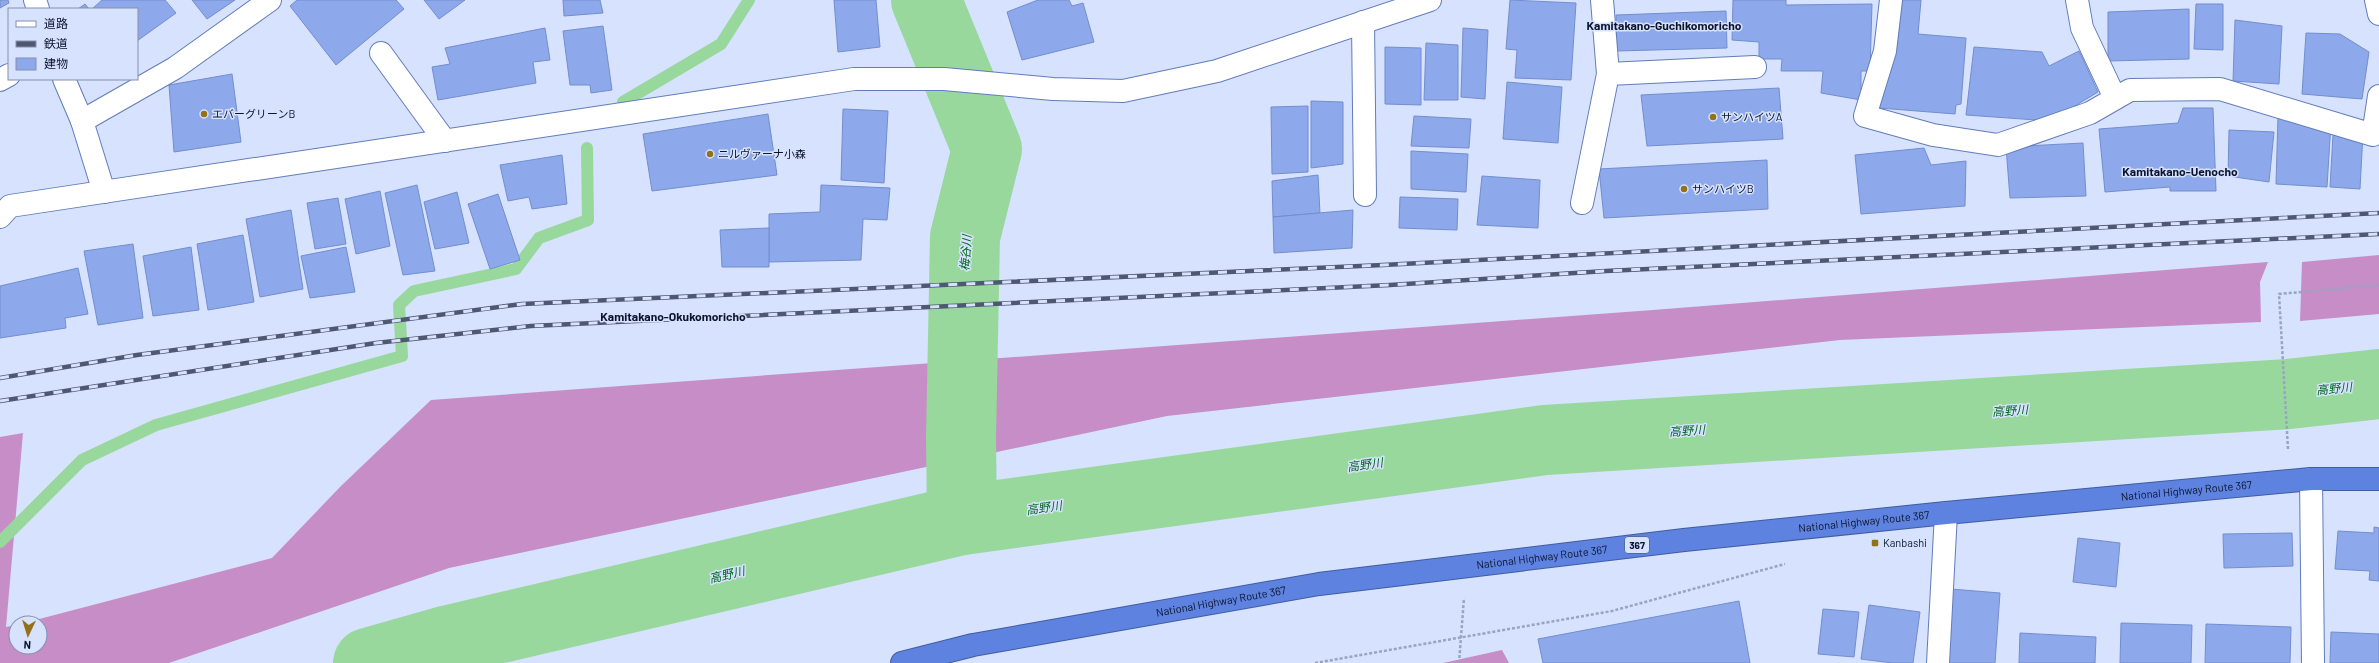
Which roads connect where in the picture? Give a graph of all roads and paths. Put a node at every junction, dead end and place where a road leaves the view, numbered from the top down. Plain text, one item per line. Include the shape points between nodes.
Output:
1 (270, 0) edge
2 (1430, 0) edge
3 (1602, 0) edge
4 (1891, 0) edge
5 (2077, 0) edge
6 (2376, 0) edge
7 (2379, 14) edge
8 (1363, 22) junction
9 (381, 53) dead end
10 (1755, 67) dead end
11 (1608, 74) junction
12 (64, 80) edge
13 (2379, 96) edge
14 (2115, 98) junction
15 (82, 121) junction
16 (445, 141) junction
17 (104, 192) junction
18 (1365, 195) dead end
19 (1582, 203) dead end
20 (0, 217) edge
21 (2379, 285) edge
22 (2288, 453) dead end
23 (2311, 479) junction
24 (2379, 479) edge
25 (1946, 513) junction
26 (1785, 564) dead end
27 (1466, 566) junction
28 (1461, 638) junction
29 (936, 659) edge
30 (902, 663) edge
31 (1315, 663) edge
32 (1459, 663) edge
33 (1938, 663) edge
34 (2313, 663) edge

1 - 15 street via 175,68
2 - 8 street
3 - 11 street
4 - 14 street via 1885,51 1865,116 1933,135 1998,145 2090,113
5 - 14 street via 2082,28
6 - 7 street
8 - 16 street via 1217,71 1123,91 1053,89 980,81 854,79
8 - 18 street
9 - 16 street
10 - 11 street
11 - 19 street
12 - 15 street
13 - 14 street via 2373,135 2220,89 2130,90
15 - 17 street
16 - 17 street
17 - 20 street via 10,206
21 - 22 path via 2279,294
23 - 24 highway, National Highway Route 367 / 367
23 - 25 highway, National Highway Route 367 / 367
23 - 34 street
25 - 27 highway, National Highway Route 367 / 367
25 - 33 street
26 - 28 path via 1612,611
27 - 28 path
27 - 29 highway, National Highway Route 367 / 367 via 1319,584 973,645
28 - 31 path
28 - 32 path
29 - 30 highway, National Highway Route 367 / 367

